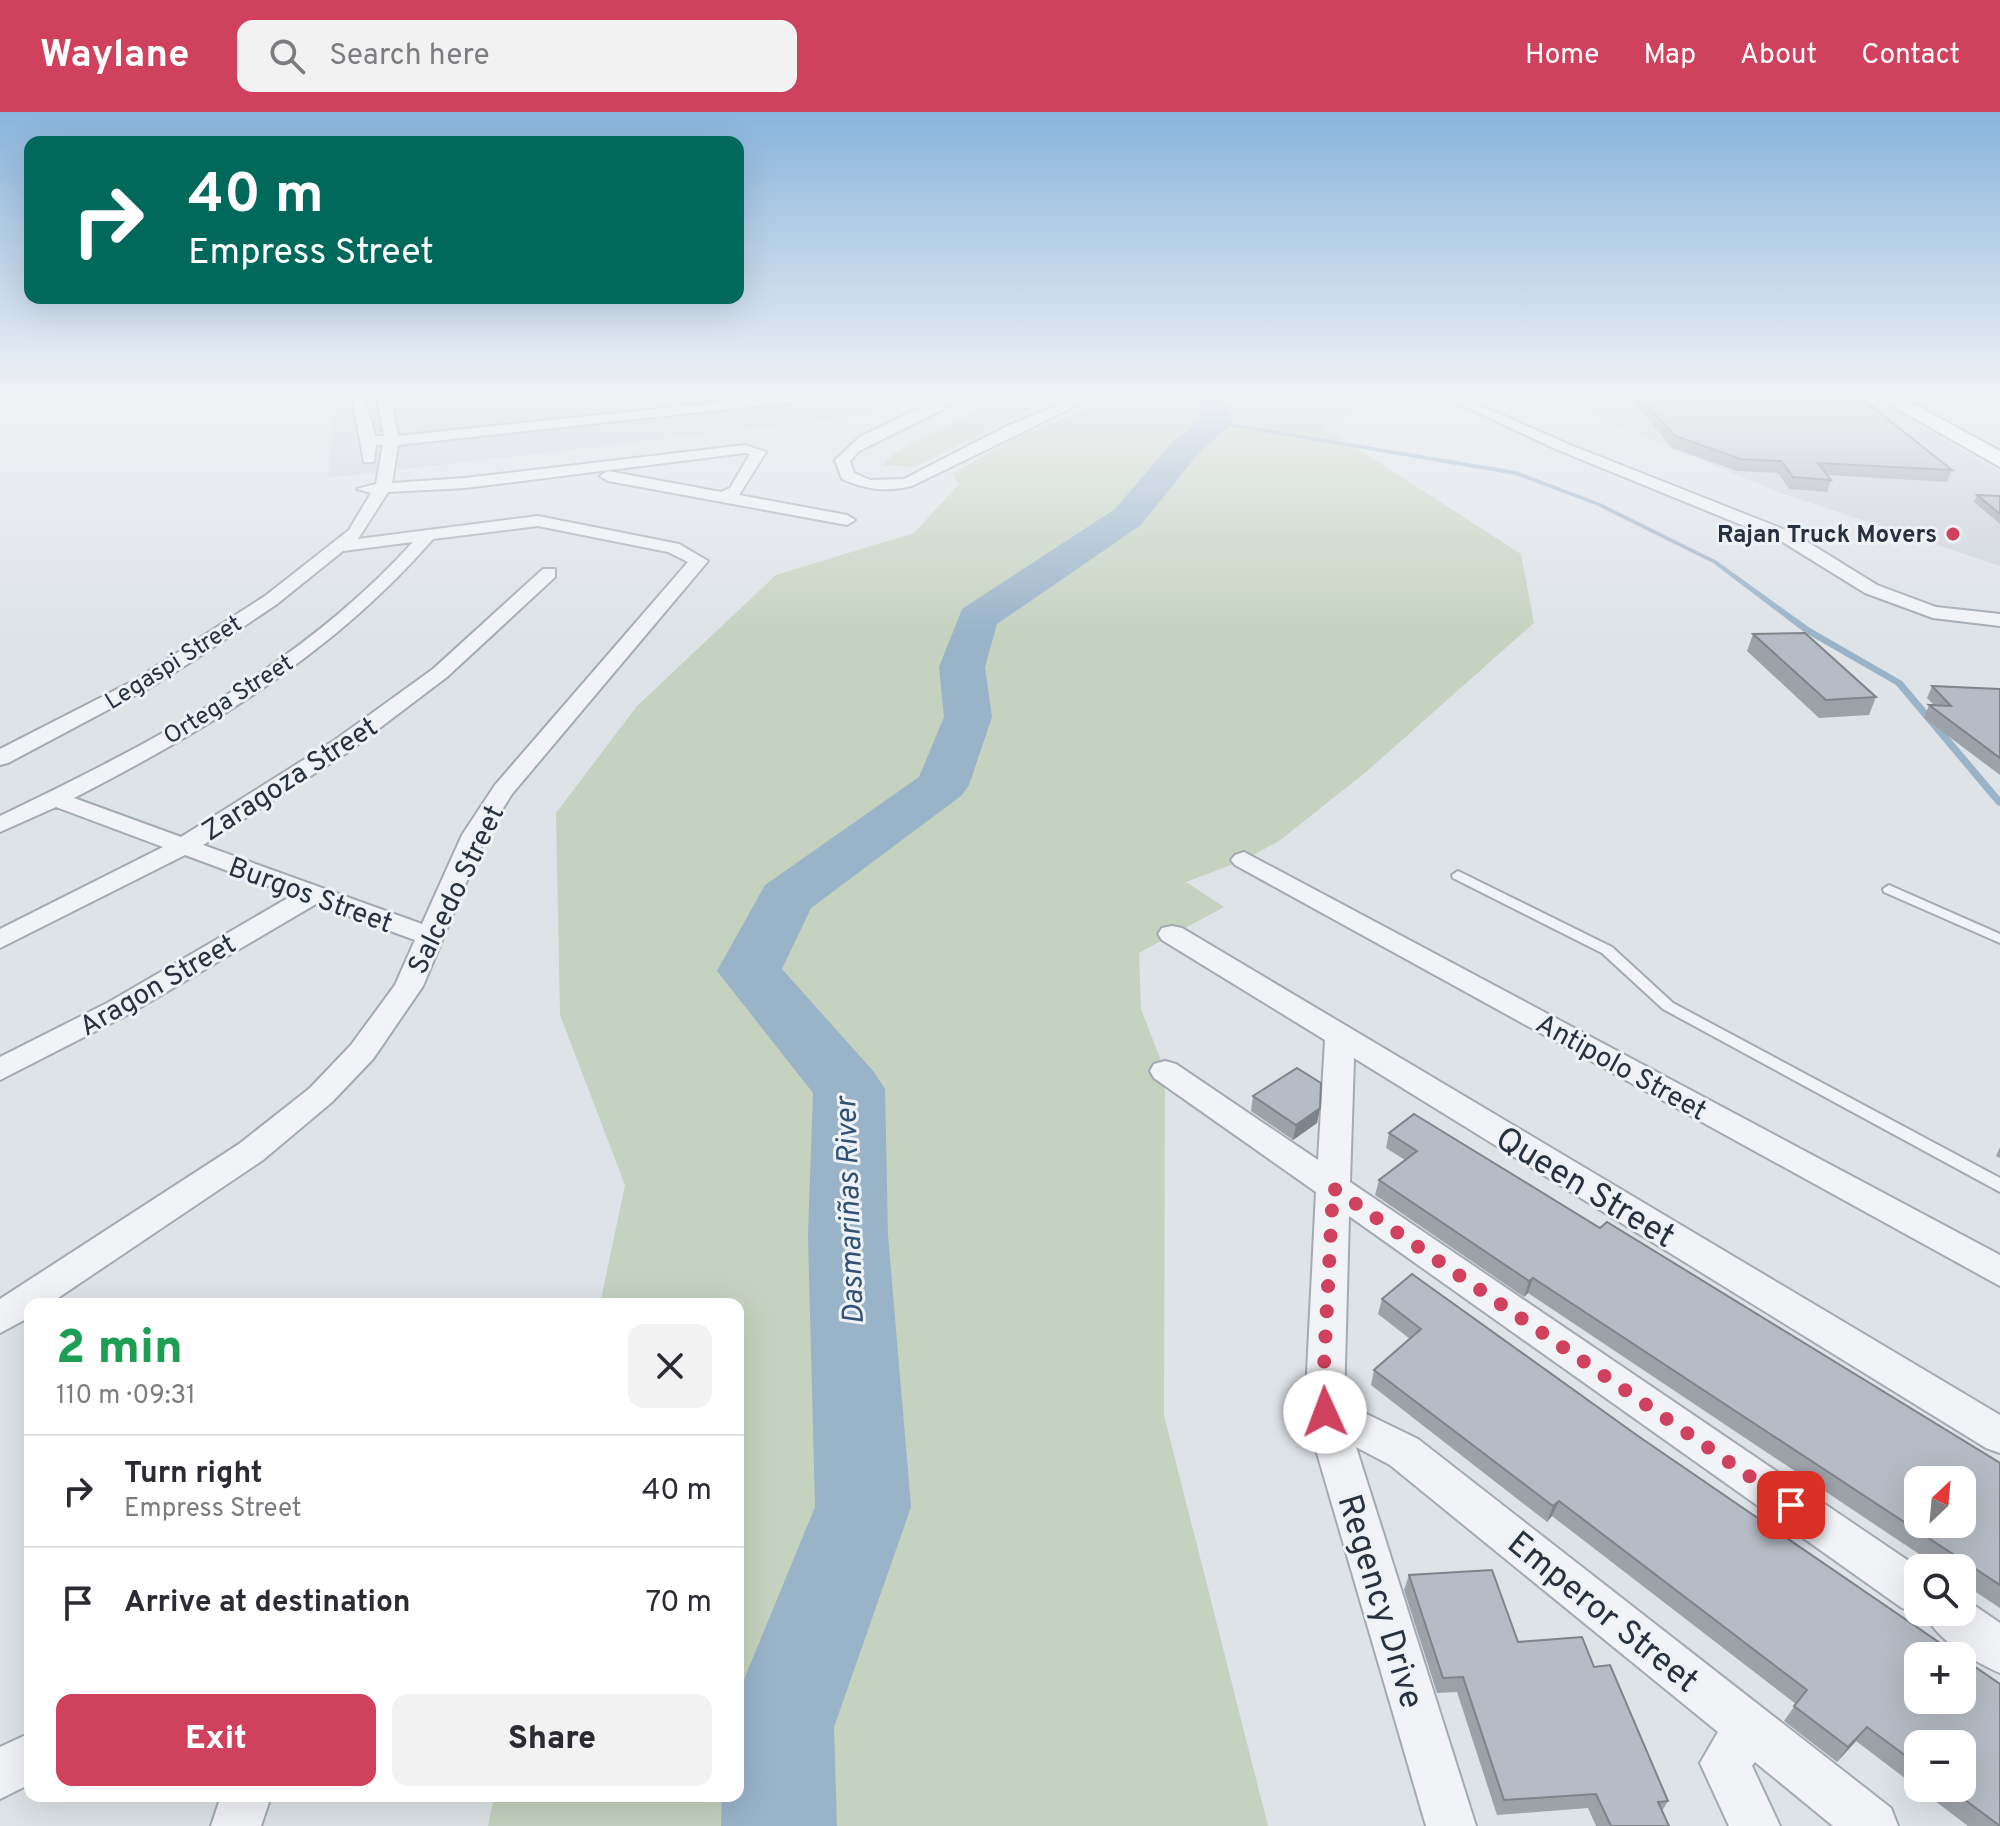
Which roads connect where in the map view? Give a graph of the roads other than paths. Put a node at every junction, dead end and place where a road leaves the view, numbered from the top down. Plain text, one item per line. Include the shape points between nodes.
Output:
1 (370, 477) edge
2 (376, 477) edge
3 (522, 477) edge
4 (613, 477) edge
5 (745, 477) edge
6 (850, 477) edge
7 (914, 477) edge
8 (1638, 477) edge
9 (370, 493) junction
10 (725, 496) junction
11 (847, 520) dead end
12 (428, 535) junction
13 (334, 547) junction
14 (549, 573) dead end
15 (1871, 589) junction
16 (2000, 620) edge
17 (2000, 633) edge
18 (0, 758) edge
19 (55, 799) junction
20 (0, 825) edge
21 (182, 847) junction
22 (1244, 860) dead end
23 (1458, 875) dead end
24 (1889, 889) dead end
25 (312, 895) junction
26 (1172, 934) dead end
27 (432, 937) junction
28 (2000, 939) edge
29 (0, 940) edge
30 (1340, 1038) junction
31 (0, 1070) edge
32 (1165, 1071) dead end
33 (2000, 1186) edge
34 (1333, 1188) junction
35 (2000, 1272) edge
36 (30, 1298) edge
37 (24, 1302) edge
38 (0, 1318) edge
39 (1325, 1412) junction
40 (2000, 1436) edge
41 (1904, 1583) edge
42 (1966, 1626) edge
43 (2000, 1650) edge
44 (1750, 1728) junction
45 (24, 1760) edge
46 (0, 1774) edge
47 (244, 1802) edge
48 (236, 1826) edge
49 (1451, 1826) edge
50 (1755, 1826) edge
51 (1873, 1826) edge

1 - 9 street, Legaspi Street
2 - 9 street, Legaspi Street
3 - 9 street
4 - 10 street
5 - 10 street
6 - 7 street via 857,483 889,486
8 - 15 street via 1787,537
9 - 13 street, Legaspi Street via 355,533
10 - 11 street
12 - 13 street, Salcedo Street
12 - 19 street, Ortega Street via 388,581 290,661 206,716
12 - 27 street, Salcedo Street via 538,521 673,548 699,561 503,790 474,835
13 - 18 street, Legaspi Street via 271,600 187,656
14 - 21 street, Zaragoza Street via 384,717
15 - 16 street via 1933,612
15 - 17 street via 1876,601 1907,620 1942,629
19 - 20 street, Ortega Street
19 - 21 street, Burgos Street
21 - 25 street, Burgos Street
21 - 29 street, Zaragoza Street
22 - 35 street, Antipolo Street
23 - 33 lane via 1607,950 1668,1006
24 - 28 lane
25 - 27 street, Burgos Street
25 - 31 street, Aragon Street via 119,1008
26 - 30 street, Queen Street
27 - 36 street, Salcedo Street via 409,986 362,1052 321,1095 251,1152
30 - 34 street, Regency Drive
30 - 40 street, Queen Street
32 - 34 street
34 - 39 street, Regency Drive
34 - 41 street
37 - 38 street, Salcedo Street
39 - 44 street, Emperor Street via 1404,1452
39 - 49 street, Regency Drive
42 - 43 street
44 - 50 street via 1724,1763
44 - 51 street, Emperor Street
45 - 46 street
47 - 48 street

